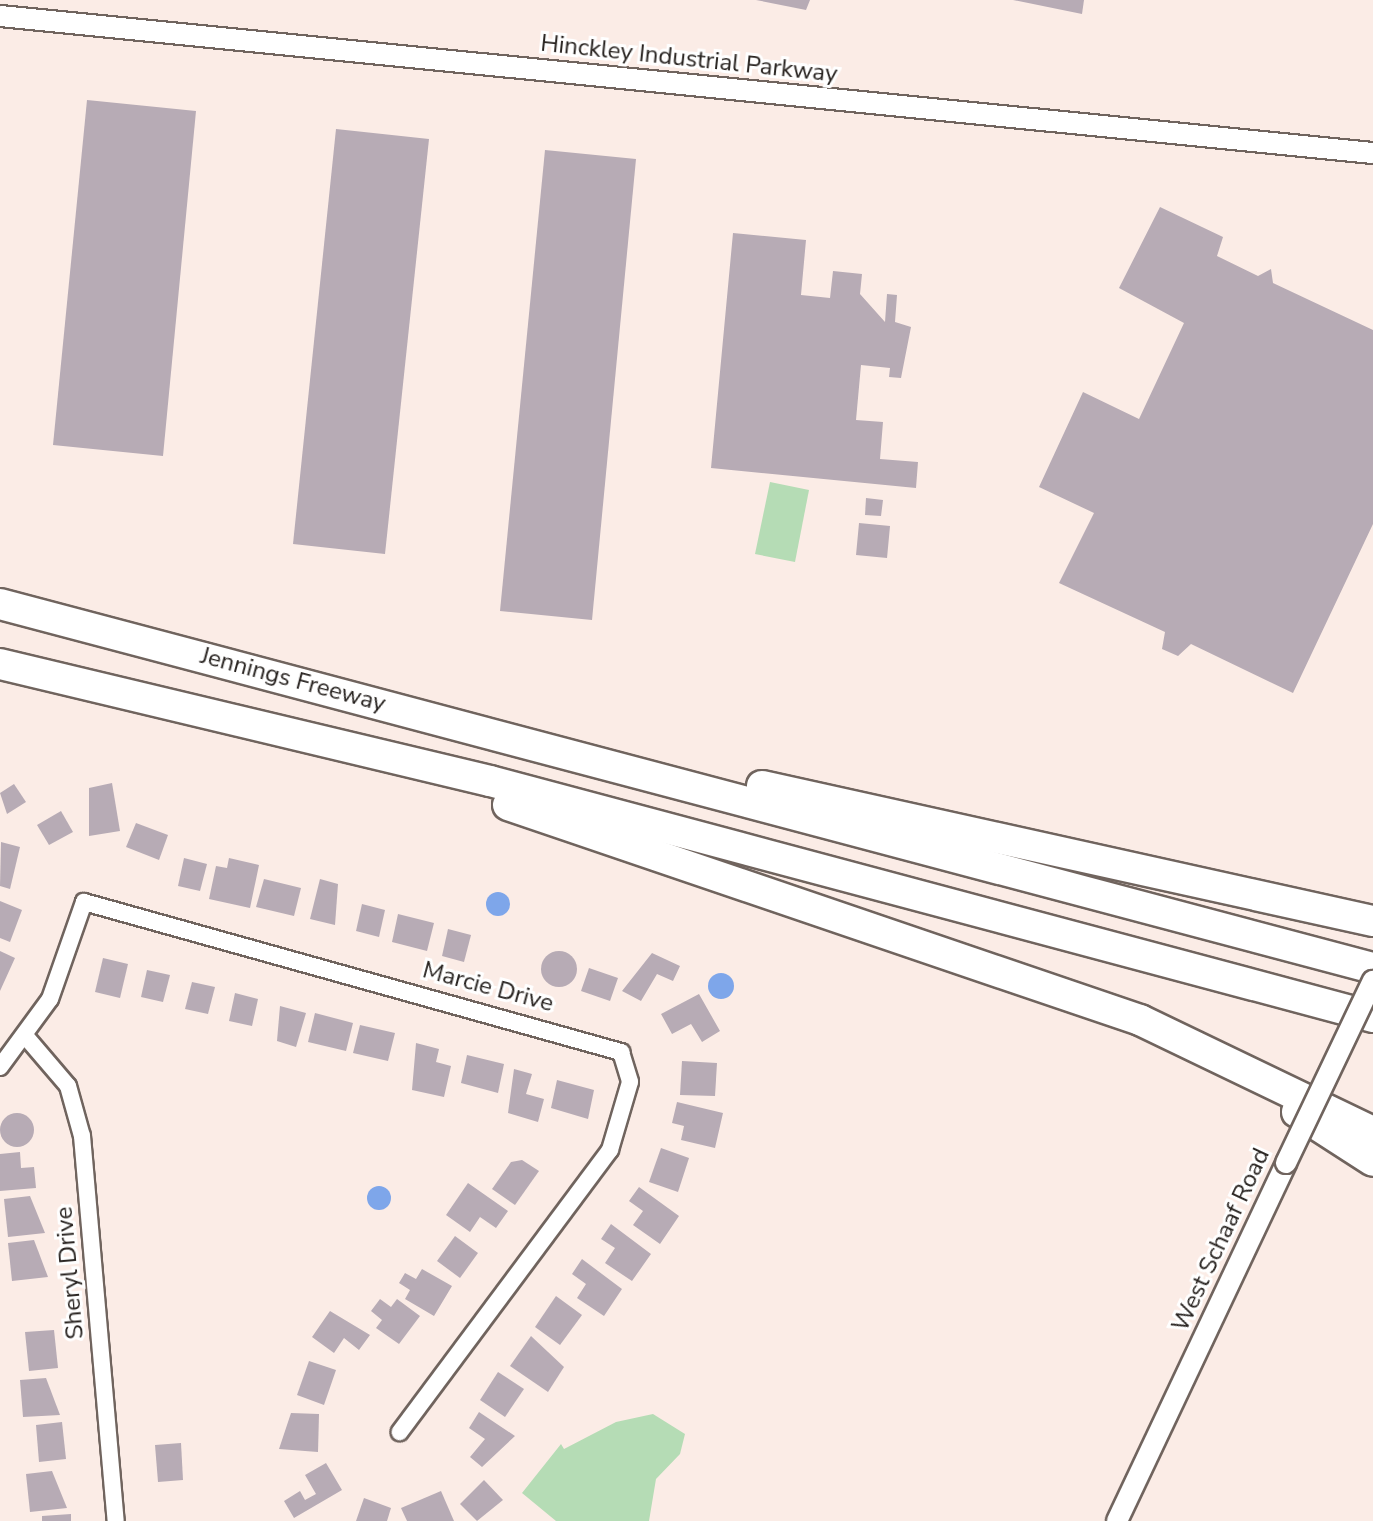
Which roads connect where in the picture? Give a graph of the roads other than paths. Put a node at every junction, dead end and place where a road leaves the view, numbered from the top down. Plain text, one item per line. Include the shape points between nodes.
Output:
1 (0, 16) edge
2 (1373, 153) edge
3 (0, 604) edge
4 (0, 664) edge
5 (325, 743) junction
6 (586, 757) junction
7 (1373, 921) edge
8 (1371, 971) edge
9 (1041, 985) junction
10 (1373, 1017) edge
11 (27, 1038) junction
12 (0, 1067) edge
13 (1373, 1132) edge
14 (1373, 1161) edge
15 (400, 1432) dead end
16 (116, 1521) edge
17 (1117, 1521) edge

1 - 2 street, Hinckley Industrial Parkway
3 - 6 highway, Jennings Freeway
4 - 5 highway
5 - 9 highway
5 - 10 highway
6 - 7 highway via 708,774
6 - 8 highway
8 - 17 street, West Schaaf Road, bridge
9 - 13 highway via 1171,1032
9 - 14 highway via 1275,1098
11 - 12 street, Marcie Drive
11 - 15 street, Marcie Drive via 57,983 84,902 621,1052 630,1082 610,1150
11 - 16 street, Sheryl Drive via 68,1086 82,1136

